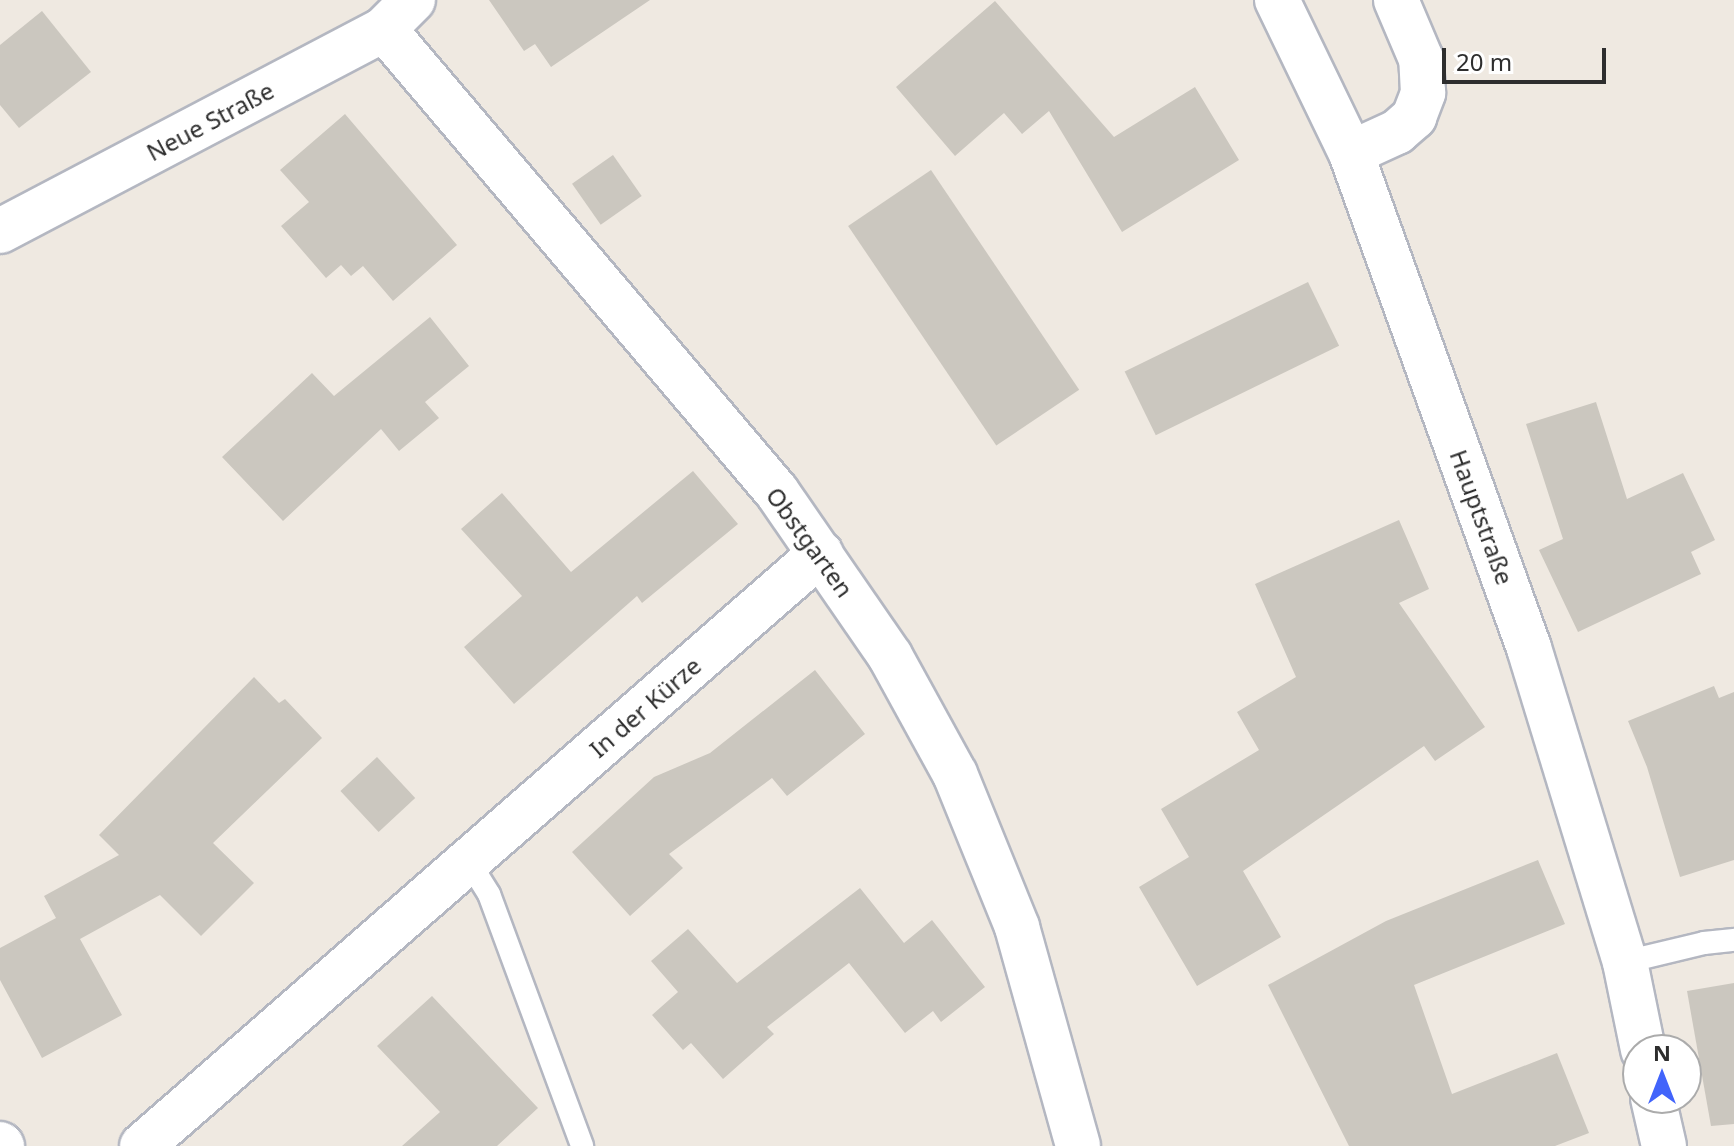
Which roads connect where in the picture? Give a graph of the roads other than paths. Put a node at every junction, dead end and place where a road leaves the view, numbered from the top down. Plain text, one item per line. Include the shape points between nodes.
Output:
1 (1277, 0) edge
2 (1396, 0) edge
3 (398, 14) edge
4 (1351, 153) junction
5 (0, 231) edge
6 (821, 553) junction
7 (469, 862) junction
8 (1734, 940) edge
9 (1625, 962) junction
10 (1640, 1034) edge
11 (1657, 1114) edge
12 (160, 1139) edge
13 (582, 1146) edge
14 (1078, 1146) edge
15 (1664, 1146) edge

1 - 4 street, Hauptstraße
2 - 4 street via 1421,59 1423,93 1414,117 1397,132
3 - 5 street, Neue Straße
3 - 6 street, Obstgarten
4 - 9 street, Hauptstraße via 1529,648
6 - 7 street, In der Kürze
6 - 14 street, Obstgarten via 890,656 955,774 1017,927
7 - 12 street, In der Kürze
7 - 13 lane via 489,894
8 - 9 lane
9 - 10 street, Hauptstraße
11 - 15 street

